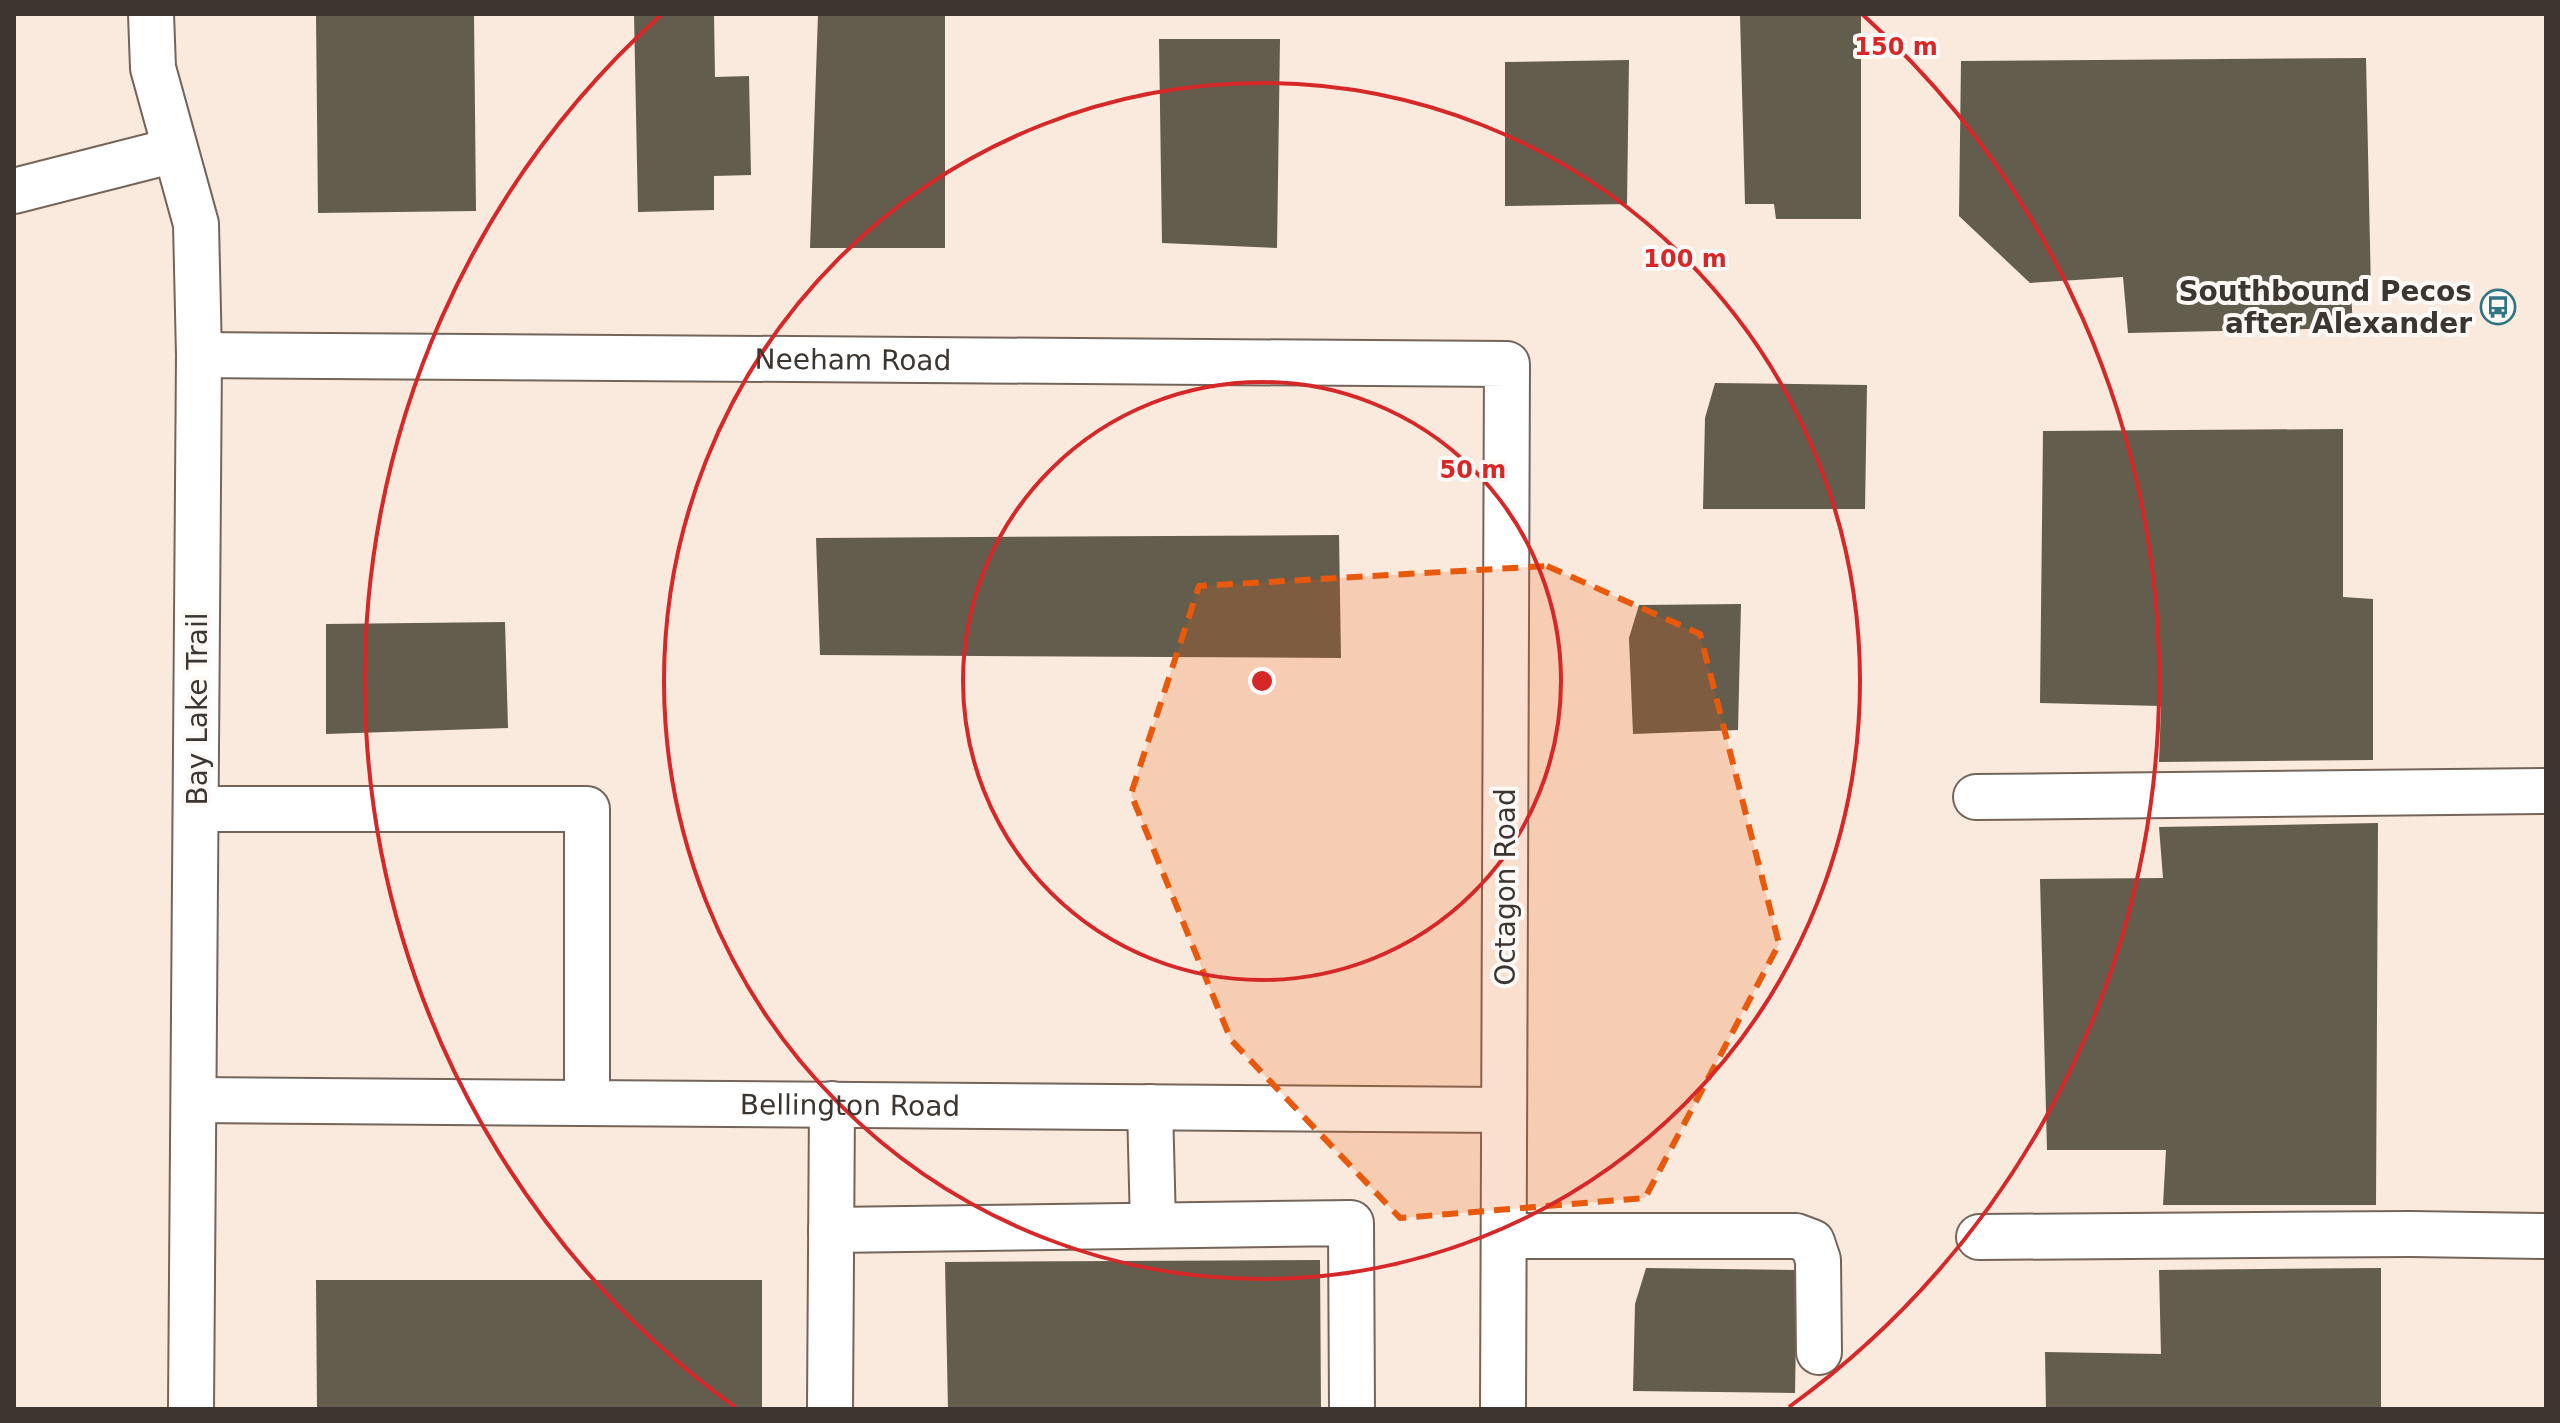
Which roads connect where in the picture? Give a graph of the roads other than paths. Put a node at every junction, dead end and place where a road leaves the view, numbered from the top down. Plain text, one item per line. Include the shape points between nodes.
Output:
1 (151, 14) edge
2 (175, 150) junction
3 (14, 191) edge
4 (199, 355) junction
5 (1507, 364) joint
6 (2546, 791) edge
7 (1976, 797) dead end
8 (196, 809) junction
9 (194, 1100) junction
10 (587, 1102) junction
11 (832, 1104) junction
12 (1150, 1107) junction
13 (1504, 1110) junction
14 (1153, 1225) junction
15 (831, 1230) junction
16 (1504, 1236) junction
17 (2546, 1236) edge
18 (1979, 1237) dead end
19 (1819, 1352) dead end
20 (191, 1409) edge
21 (830, 1409) edge
22 (1352, 1409) edge
23 (1503, 1409) edge

1 - 2 street, Bay Lake Trail via 153,68
2 - 3 street
2 - 4 street, Bay Lake Trail via 196,224
4 - 5 street, Neeham Road
4 - 8 street, Bay Lake Trail
5 - 13 street, Octagon Road
6 - 7 street
8 - 9 street, Bay Lake Trail
8 - 10 street via 587,809
9 - 10 street, Bellington Road
9 - 20 street, Bay Lake Trail
10 - 11 street, Bellington Road
11 - 12 street, Bellington Road
11 - 15 street
12 - 13 street, Bellington Road
12 - 14 street
13 - 16 street, Octagon Road
14 - 15 street
14 - 22 street via 1351,1223
15 - 21 street
16 - 19 street via 1796,1236 1812,1242 1818,1260
16 - 23 street, Octagon Road
17 - 18 street

